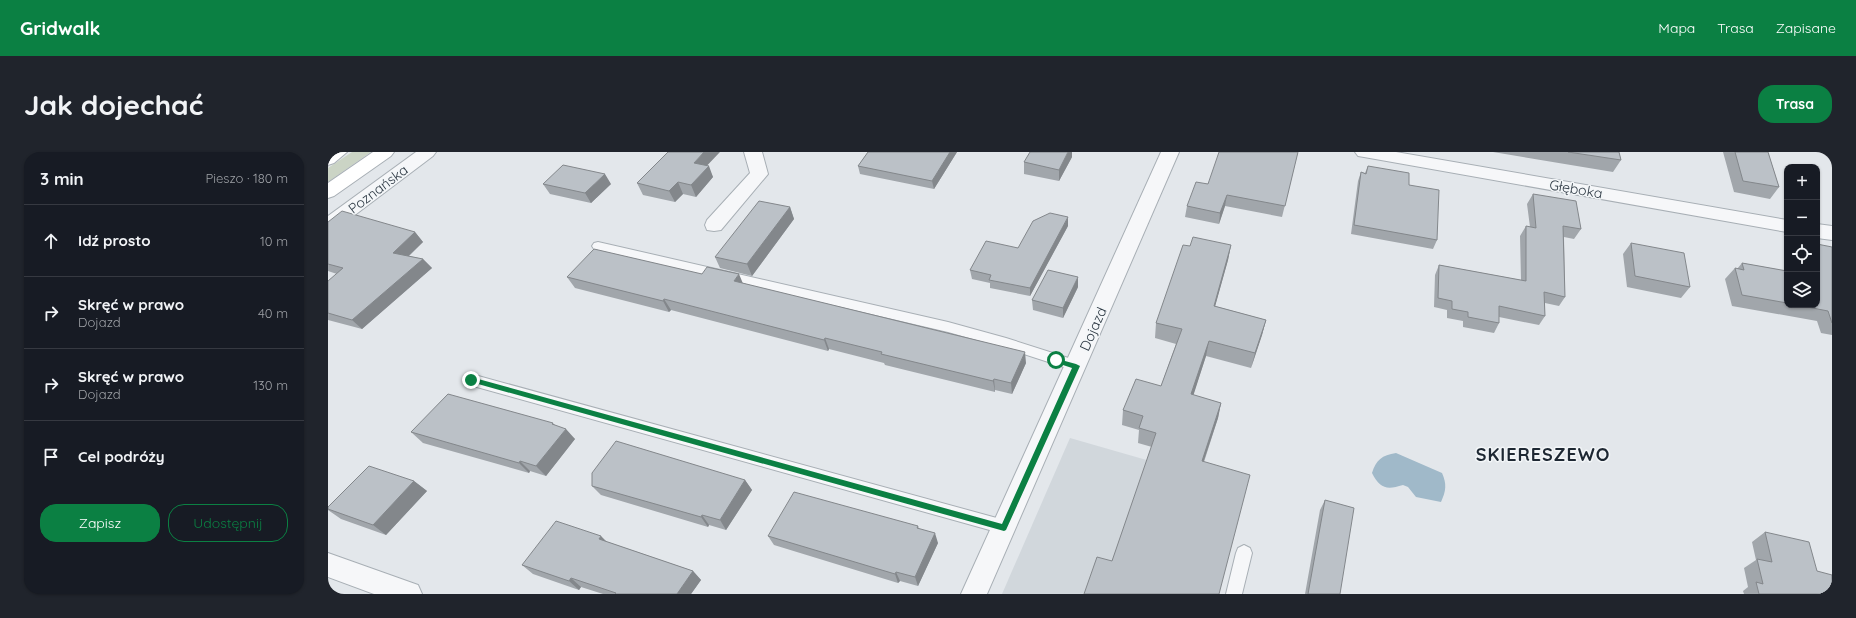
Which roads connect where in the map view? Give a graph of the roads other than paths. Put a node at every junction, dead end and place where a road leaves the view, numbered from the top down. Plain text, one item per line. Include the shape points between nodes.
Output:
1 (338, 152) edge
2 (385, 152) edge
3 (427, 152) edge
4 (753, 152) edge
5 (1170, 152) edge
6 (1364, 152) edge
7 (1412, 156) edge
8 (328, 159) edge
9 (328, 192) edge
10 (328, 225) edge
11 (714, 225) dead end
12 (1784, 225) edge
13 (1820, 232) edge
14 (1832, 234) edge
15 (598, 246) dead end
16 (1076, 366) junction
17 (471, 380) dead end
18 (1004, 527) junction
19 (1244, 553) dead end
20 (328, 566) edge
21 (409, 594) edge
22 (974, 594) edge
23 (1234, 594) edge

1 - 8 main road
2 - 9 main road, Poznańska
3 - 10 street, Poznańska
4 - 11 street via 759,174
5 - 16 street, Dojazd
6 - 7 street, Głęboka
7 - 12 street, Głęboka
13 - 14 street
15 - 16 lane via 948,327
16 - 18 street, Dojazd
17 - 18 lane
18 - 22 street, Dojazd
19 - 23 lane
20 - 21 street

